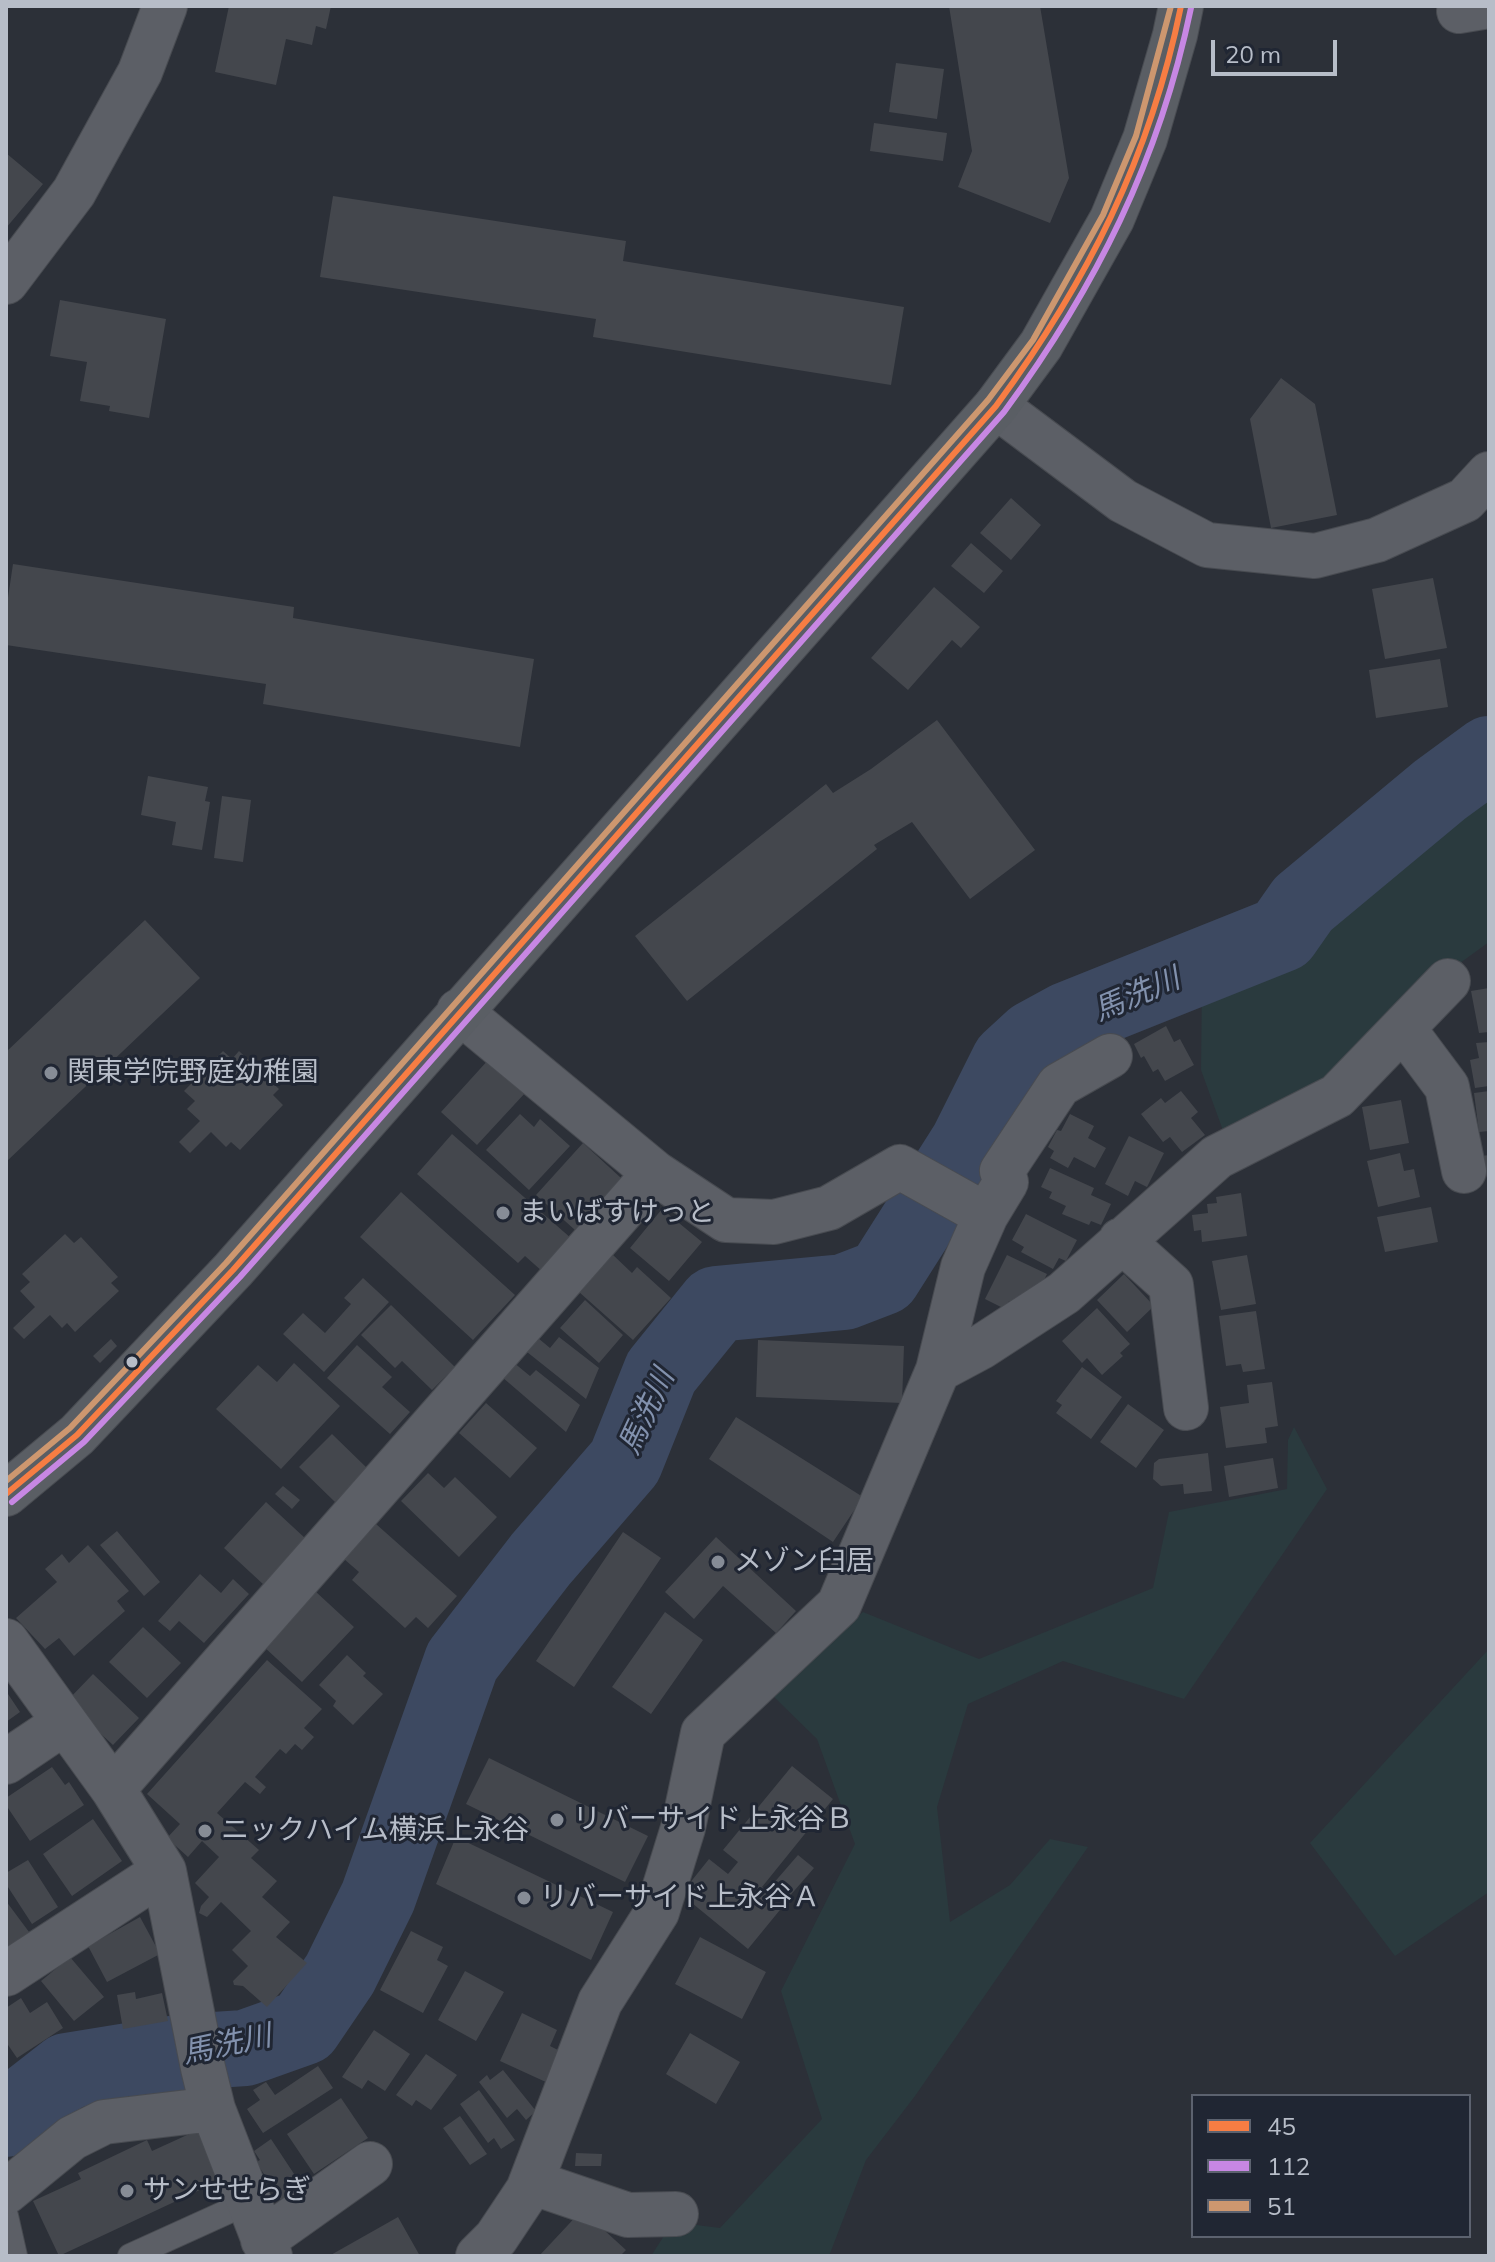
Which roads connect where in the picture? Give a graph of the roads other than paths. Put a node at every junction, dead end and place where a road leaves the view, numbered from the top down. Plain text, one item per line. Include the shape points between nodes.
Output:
1 (165, 6) edge
2 (1181, 6) edge
3 (6, 282) edge
4 (996, 406) junction
5 (1489, 474) edge
6 (1448, 981) dead end
7 (459, 1011) junction
8 (1403, 1028) junction
9 (1110, 1056) dead end
10 (1464, 1171) dead end
11 (655, 1173) junction
12 (986, 1215) junction
13 (1121, 1240) junction
14 (938, 1370) junction
15 (1186, 1408) dead end
16 (6, 1494) edge
17 (6, 1641) edge
18 (64, 1723) junction
19 (6, 1762) edge
20 (113, 1789) junction
21 (164, 1871) junction
22 (6, 1974) edge
23 (204, 2070) junction
24 (370, 2164) dead end
25 (531, 2182) junction
26 (6, 2192) edge
27 (676, 2214) dead end
28 (6, 2216) edge
29 (261, 2232) edge
30 (15, 2256) edge
31 (130, 2256) edge
32 (478, 2256) edge

1 - 3 street via 140,72 74,192
2 - 4 street via 1145,139 1112,219 1041,345
4 - 5 street via 1123,501 1207,545 1315,556 1377,540 1465,500
4 - 7 street
6 - 8 street
7 - 11 street
7 - 16 street via 233,1270 77,1435
8 - 10 street via 1447,1087
8 - 13 street via 1337,1096 1217,1157
9 - 12 street via 1059,1085 1002,1171 1006,1182
11 - 12 street via 726,1220 774,1222 829,1208 900,1167
11 - 20 street
12 - 14 street via 963,1267
13 - 14 street via 1064,1293
13 - 15 street via 1171,1285
14 - 25 street via 839,1605 703,1733 683,1828 657,1912 600,2002
17 - 18 street
18 - 19 street
18 - 20 street
20 - 21 street
21 - 22 street
21 - 23 street
23 - 26 street via 72,2138
23 - 29 street
24 - 29 street
25 - 27 street via 628,2215
25 - 32 street via 496,2238
28 - 30 lane
29 - 31 lane

